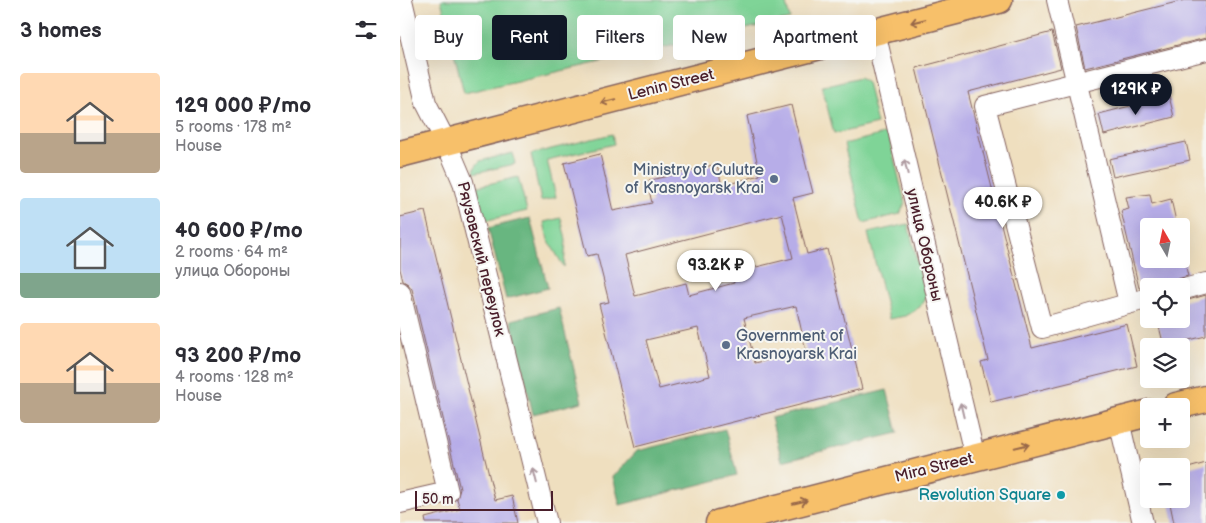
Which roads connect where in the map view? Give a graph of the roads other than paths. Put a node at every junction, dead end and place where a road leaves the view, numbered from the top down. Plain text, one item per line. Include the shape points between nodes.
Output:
1 (402, 0) edge
2 (999, 0) edge
3 (1057, 0) edge
4 (876, 32) edge
5 (876, 36) edge
6 (1206, 50) edge
7 (766, 60) edge
8 (1077, 82) junction
9 (446, 142) junction
10 (400, 154) edge
11 (1206, 283) edge
12 (1190, 287) edge
13 (400, 292) edge
14 (1140, 300) edge
15 (1129, 303) junction
16 (1206, 399) edge
17 (1190, 403) edge
18 (1140, 415) edge
19 (1118, 421) junction
20 (974, 458) junction
21 (400, 503) edge
22 (547, 523) edge
23 (719, 523) edge
24 (1143, 523) edge

1 - 9 street, Ряузовский переулок via 426,103
2 -> 4 main road, Lenin Street
3 - 8 street
20 -> 5 street, улица Обороны
6 - 8 street
7 -> 9 main road, Lenin Street
8 - 15 street
8 - 15 street via 985,106 1042,328
9 - 10 main road, Lenin Street
22 -> 9 street, Ряузовский переулок via 463,182
11 - 12 street
13 - 21 street via 448,492
14 - 15 street
16 - 17 main road
18 - 19 main road, Mira Street
20 -> 19 main road, Mira Street
19 - 24 street
23 -> 20 main road, Mira Street

